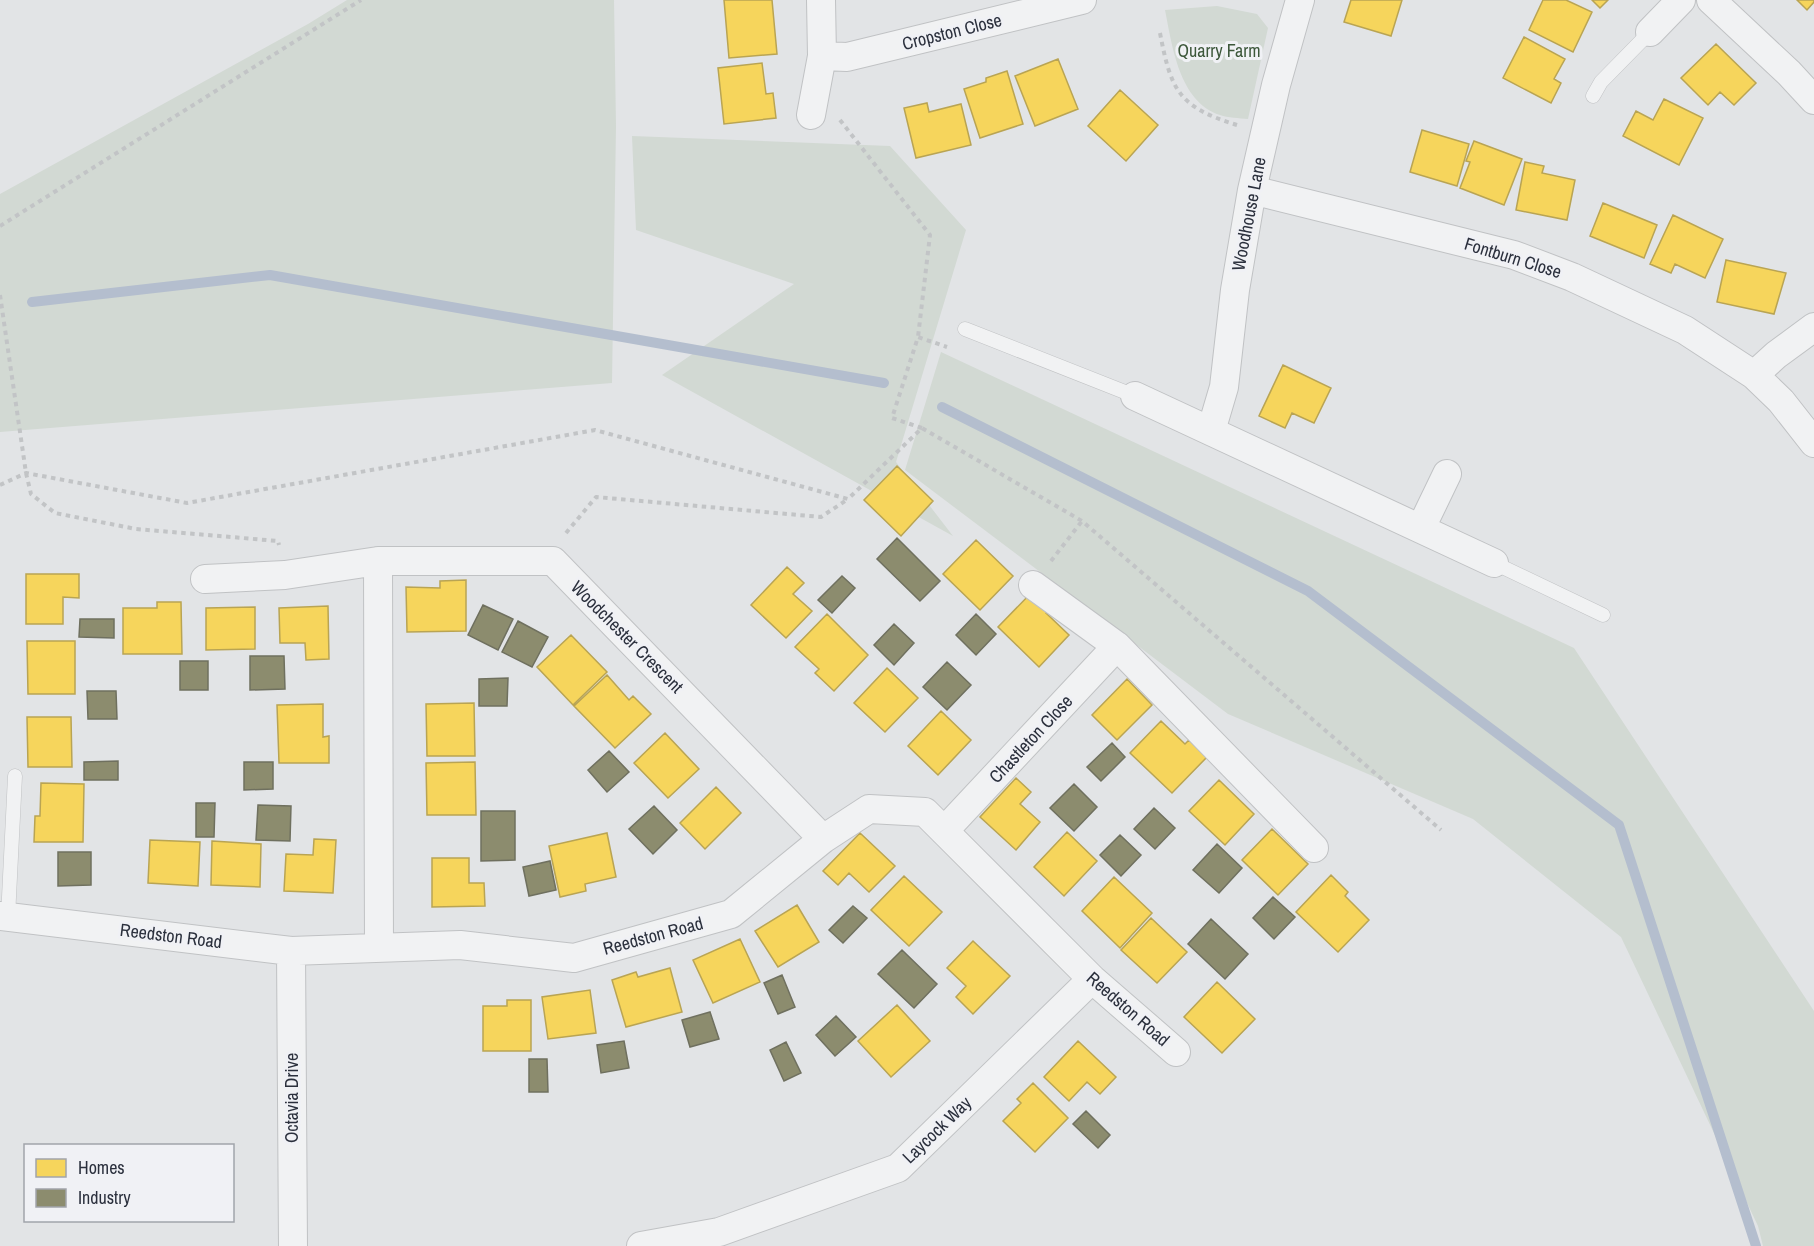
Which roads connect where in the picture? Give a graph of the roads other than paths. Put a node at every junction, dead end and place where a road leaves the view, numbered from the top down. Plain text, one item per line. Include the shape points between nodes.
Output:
1 (820, 0) edge
2 (1082, 0) edge
3 (1300, 0) edge
4 (1681, 0) edge
5 (1712, 0) edge
6 (1650, 32) joint
7 (822, 56) junction
8 (1593, 96) dead end
9 (1814, 100) edge
10 (824, 116) road end
11 (1252, 190) junction
12 (1814, 327) edge
13 (965, 329) dead end
14 (1754, 375) junction
15 (1135, 396) joint
16 (1211, 431) junction
17 (1814, 443) edge
18 (1447, 474) dead end
19 (1420, 528) junction
20 (378, 561) junction
21 (1494, 563) joint
22 (205, 579) dead end
23 (1033, 585) road end
24 (1603, 615) dead end
25 (1117, 646) junction
26 (15, 776) dead end
27 (944, 831) junction
28 (823, 839) junction
29 (1314, 848) dead end
30 (4, 916) edge
31 (379, 948) junction
32 (291, 951) junction
33 (1092, 979) junction
34 (1176, 1052) dead end
35 (293, 1246) edge
36 (641, 1246) edge

1 - 7 street
2 - 7 street, Cropston Close via 847,57
3 - 11 street, Woodhouse Lane
4 - 6 street
5 - 9 street
6 - 8 lane via 1601,82
7 - 10 street
11 - 14 street, Fontburn Close via 1514,255 1572,277 1684,330
11 - 16 street, Woodhouse Lane via 1224,387
12 - 14 street
13 - 15 lane
14 - 17 street, Fontburn Close
15 - 16 street
16 - 19 street
18 - 19 street
19 - 21 street
20 - 22 street, Woodchester Crescent via 285,575
20 - 28 street, Woodchester Crescent via 553,561
20 - 31 street
21 - 24 lane
23 - 25 street
25 - 27 street, Chastleton Close
25 - 29 street
26 - 30 lane
27 - 28 street, Reedston Road via 925,812 869,809
27 - 33 street, Reedston Road
28 - 31 street, Reedston Road via 731,914 574,957 460,945
30 - 32 street, Reedston Road
31 - 32 street, Reedston Road
32 - 35 street, Octavia Drive
33 - 34 street, Reedston Road
33 - 36 street, Laycock Way via 898,1168 719,1232

